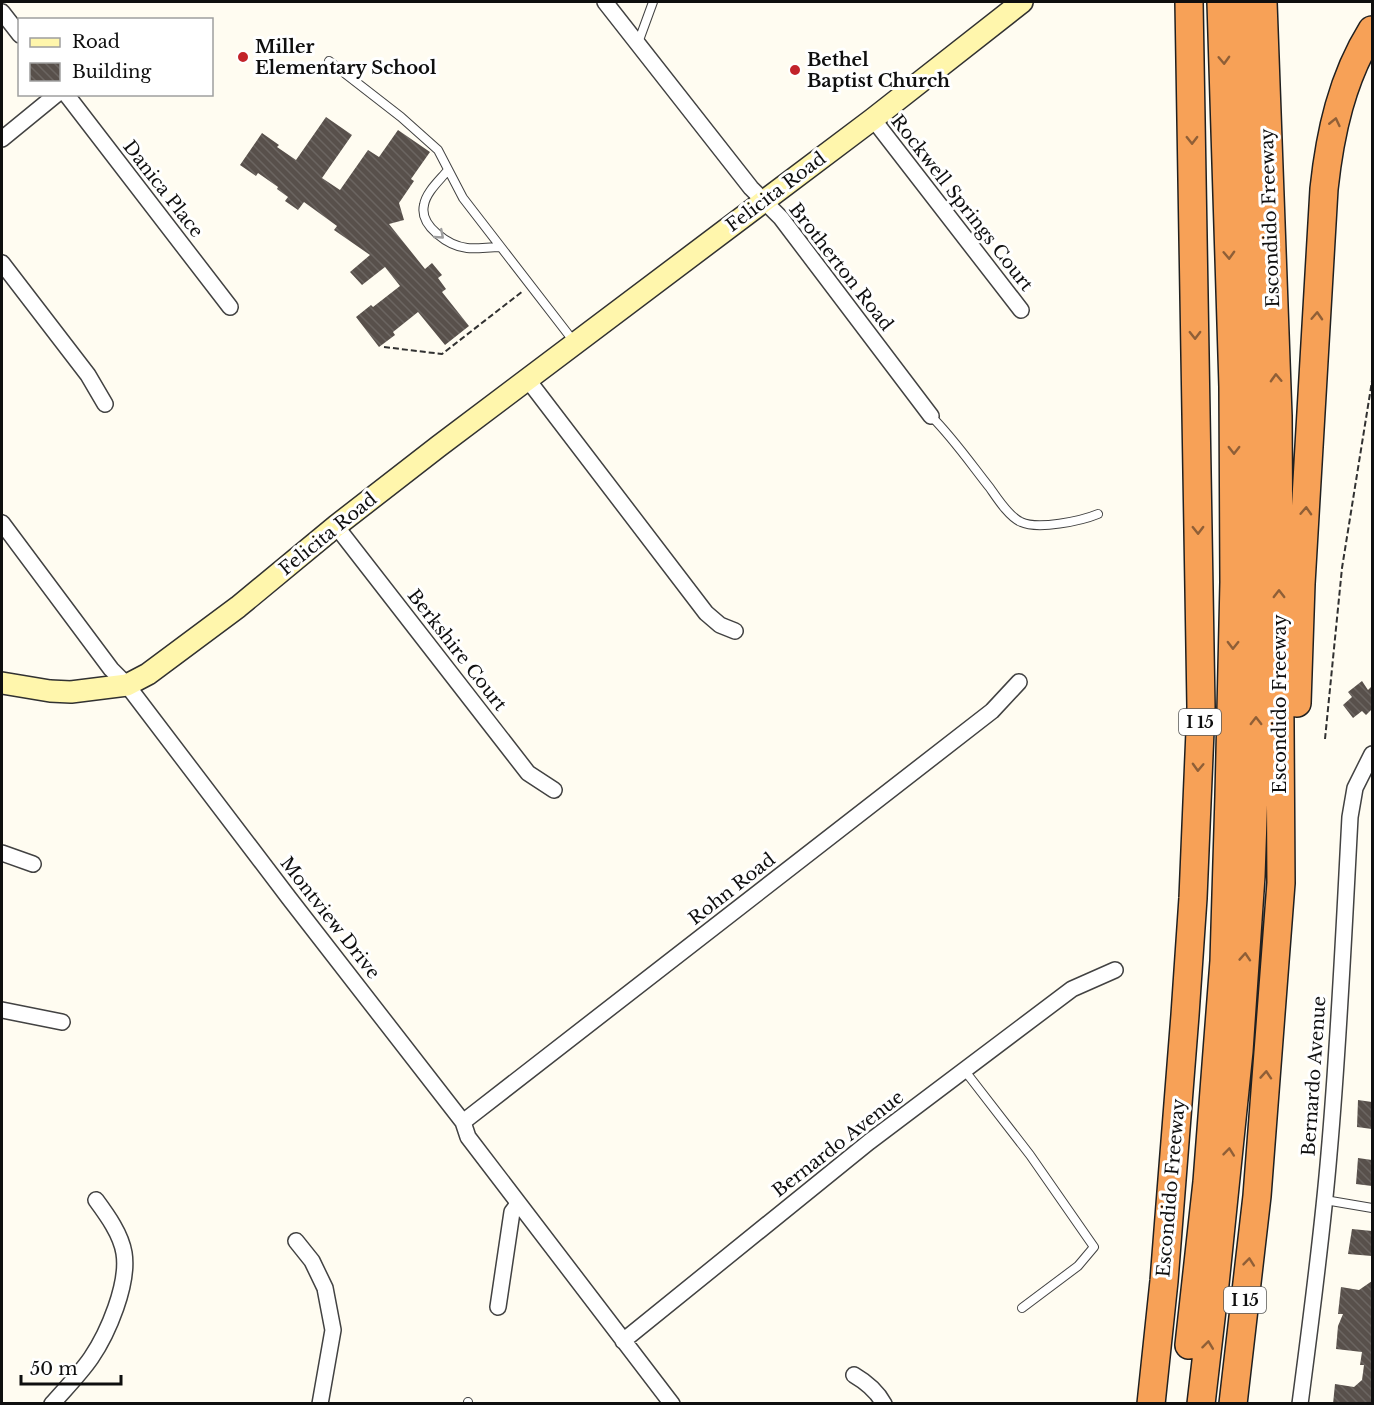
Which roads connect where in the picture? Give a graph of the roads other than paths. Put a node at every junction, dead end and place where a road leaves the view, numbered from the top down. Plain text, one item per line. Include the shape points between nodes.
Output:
1 (605, 2) edge
2 (653, 2) edge
3 (1022, 2) edge
4 (1189, 2) edge
5 (1221, 2) edge
6 (1242, 2) edge
7 (1263, 10) edge
8 (2, 12) edge
9 (1372, 30) edge
10 (18, 32) edge
11 (638, 44) junction
12 (328, 61) dead end
13 (1245, 78) junction
14 (55, 96) edge
15 (68, 96) edge
16 (873, 119) junction
17 (2, 139) edge
18 (448, 170) junction
19 (764, 201) junction
20 (500, 247) junction
21 (2, 264) edge
22 (230, 306) dead end
23 (1021, 310) dead end
24 (576, 344) junction
25 (528, 380) junction
26 (105, 404) dead end
27 (931, 417) joint
28 (1098, 514) dead end
29 (2, 522) edge
30 (336, 526) junction
31 (735, 631) dead end
32 (1019, 682) dead end
33 (2, 683) edge
34 (127, 685) junction
35 (1372, 754) edge
36 (554, 790) dead end
37 (2, 853) edge
38 (33, 864) dead end
39 (1281, 883) junction
40 (1115, 970) dead end
41 (2, 1010) edge
42 (63, 1022) dead end
43 (965, 1071) junction
44 (463, 1122) junction
45 (96, 1200) dead end
46 (1325, 1200) junction
47 (518, 1204) junction
48 (1372, 1208) edge
49 (296, 1241) dead end
50 (498, 1307) dead end
51 (1022, 1308) dead end
52 (623, 1341) junction
53 (854, 1375) dead end
54 (51, 1404) edge
55 (320, 1404) edge
56 (672, 1404) edge
57 (884, 1404) edge
58 (1151, 1404) edge
59 (1182, 1404) edge
60 (1201, 1404) edge
61 (1233, 1404) edge
62 (1300, 1404) edge

1 - 11 street, Brotherton Road
2 - 11 lane
3 - 16 main road, Felicita Road
4 -> 58 highway, Escondido Freeway / I 15 via 1201,707 1185,1015
5 -> 59 highway via 1233,387 1229,796 1224,961 1208,1170
6 - 13 highway
7 - 13 highway
39 -> 7 highway, Escondido Freeway / I 15 via 1278,416
8 - 10 street
39 -> 9 highway via 1293,793 1324,189 1342,94
11 - 19 street, Brotherton Road
12 - 18 lane via 424,136 438,150
60 -> 13 highway via 1238,1063 1256,735 1258,414
14 - 17 street
15 - 22 street, Danica Place
16 - 19 main road, Felicita Road
16 - 23 street, Rockwell Springs Court
18 - 20 lane via 463,198
18 -> 20 lane via 424,204 425,219 448,243 468,248
19 - 24 main road, Felicita Road
19 - 27 street, Brotherton Road via 781,218
20 - 24 lane
21 - 26 street via 88,375
24 - 25 main road, Felicita Road
25 - 30 main road, Felicita Road
25 - 31 street via 706,613 720,626
27 - 28 lane via 1018,521 1030,525 1059,524
29 - 34 street, Montview Drive
30 - 34 main road, Felicita Road via 238,607 148,674
30 - 36 street, Berkshire Court via 528,773
32 - 44 street, Rohn Road via 992,711
33 - 34 main road via 71,692
34 - 44 street, Montview Drive
35 - 46 street, Bernardo Avenue via 1355,788 1350,817
37 - 38 street
61 -> 39 highway, Escondido Freeway / I 15 via 1257,1196
40 - 43 street, Bernardo Avenue via 1072,989
41 - 42 street
43 - 51 lane via 1094,1247 1078,1266
43 - 52 street, Bernardo Avenue via 868,1142
44 - 47 street, Montview Drive via 468,1137
45 - 54 street via 112,1222 124,1253 123,1284 105,1335
46 - 48 lane
46 - 62 street, Bernardo Avenue
47 - 50 street via 512,1212
47 - 52 street, Montview Drive
49 - 55 street via 312,1261 325,1288 333,1330
52 - 56 street, Montview Drive
53 - 57 street via 868,1383

